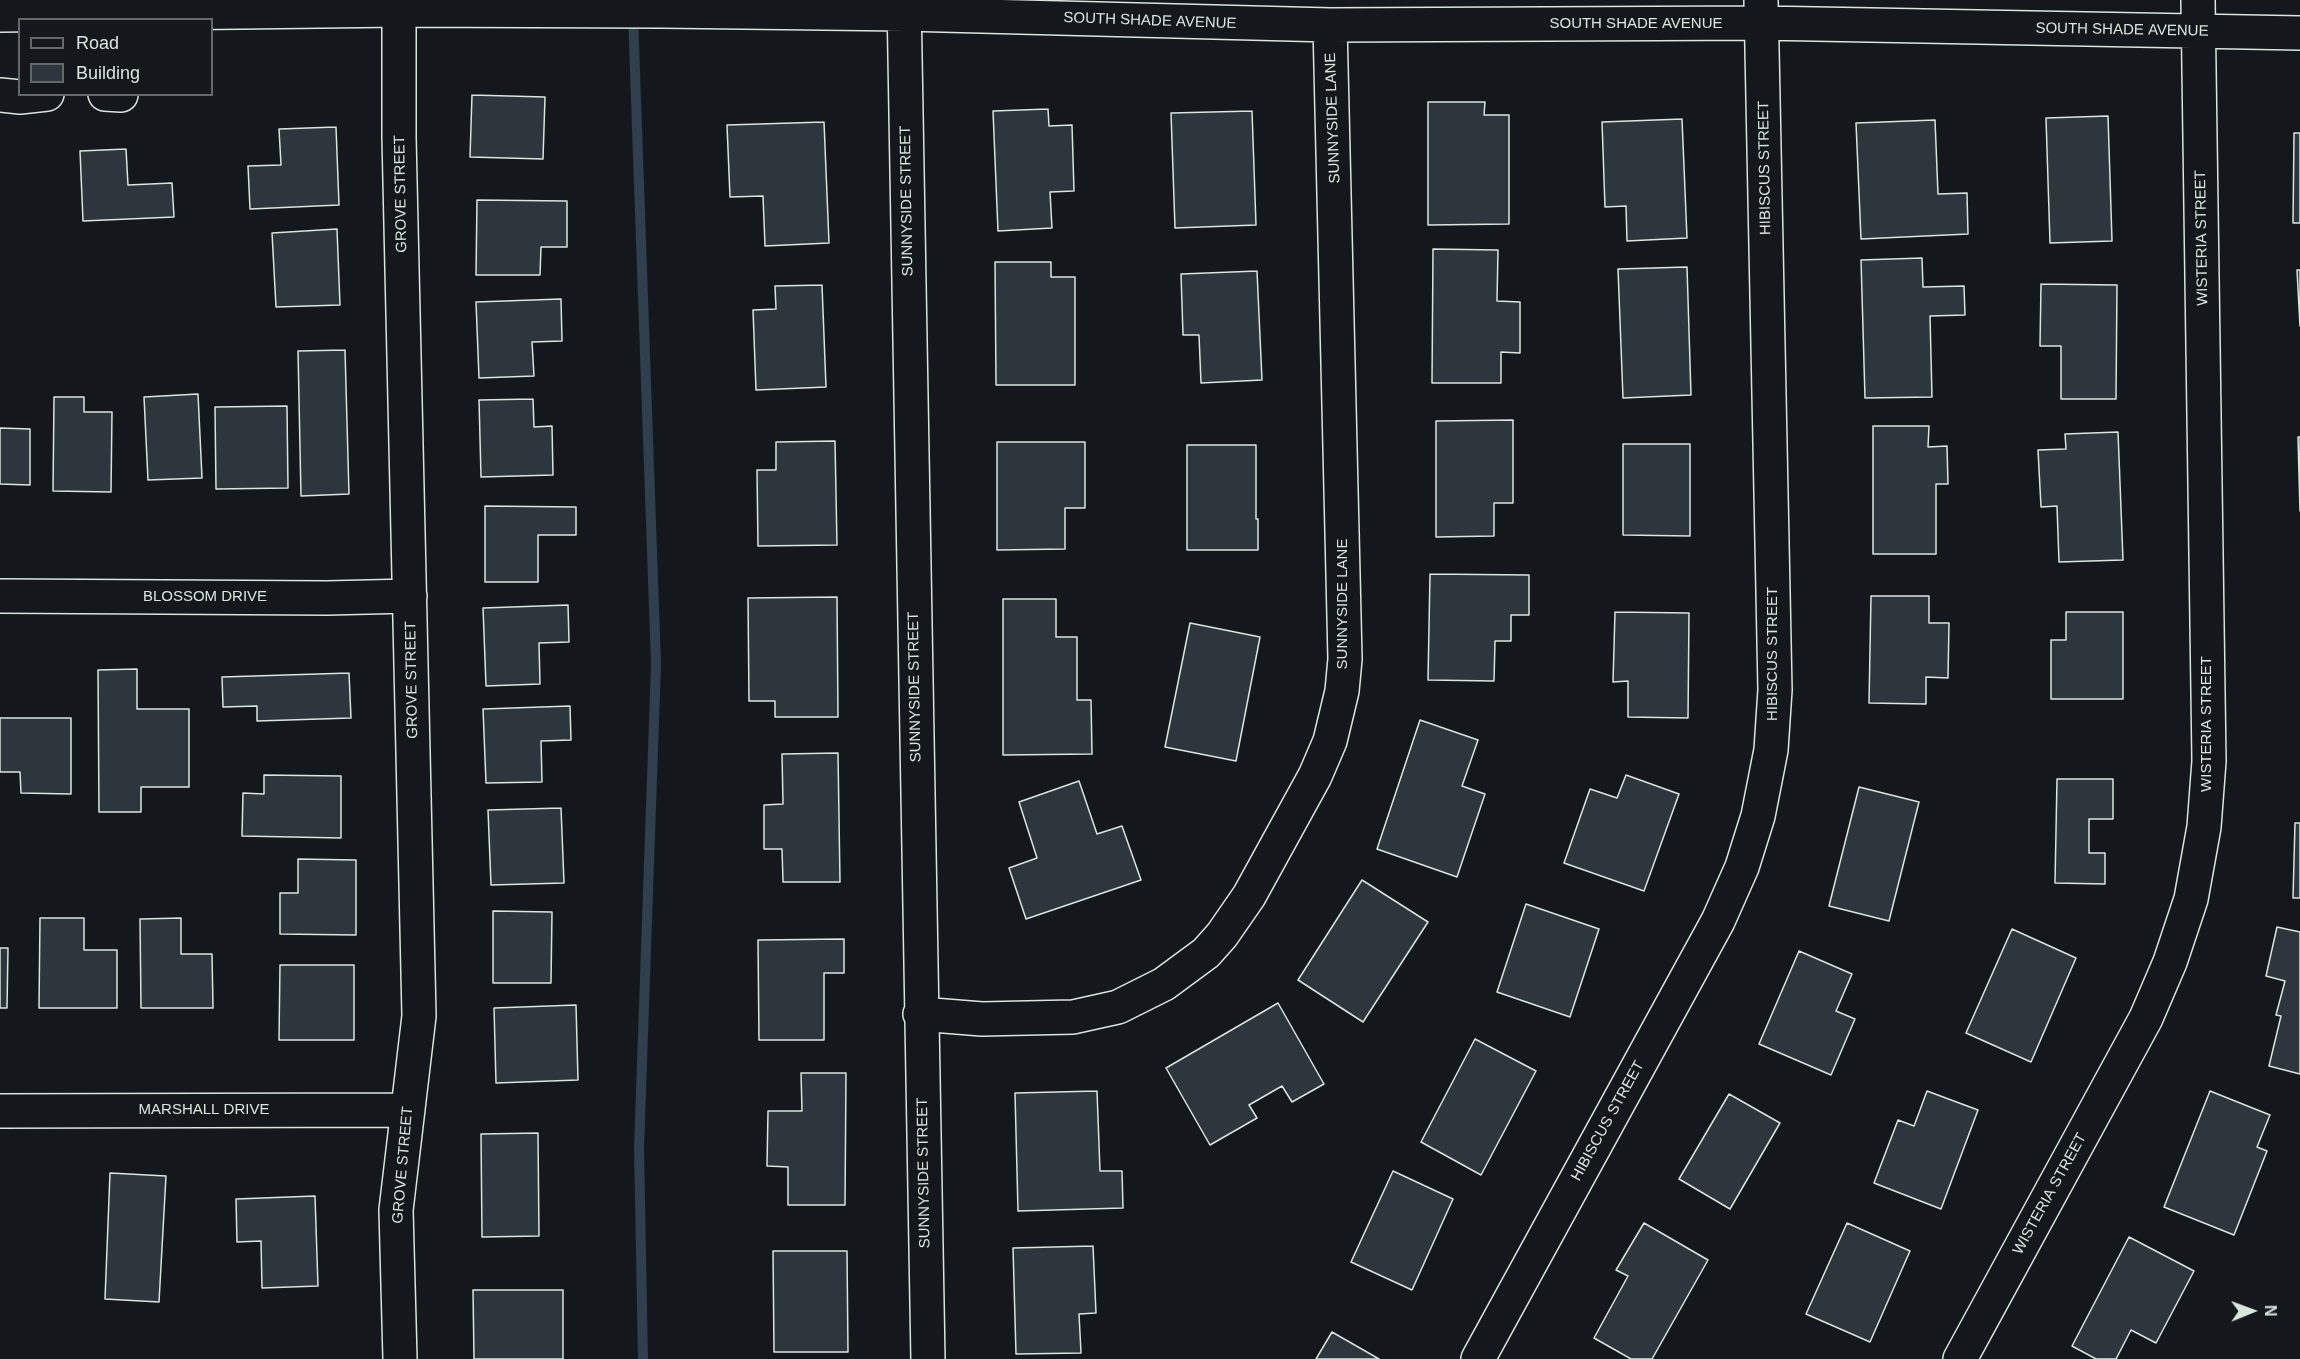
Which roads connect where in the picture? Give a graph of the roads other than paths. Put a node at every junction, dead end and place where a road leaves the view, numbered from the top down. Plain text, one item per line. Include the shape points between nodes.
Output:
1 (2198, 0) edge
2 (400, 5) edge
3 (904, 7) edge
4 (1762, 11) edge
5 (1455, 13) edge
6 (0, 15) edge
7 (1330, 25) junction
8 (2198, 32) junction
9 (2300, 33) edge
10 (0, 94) edge
11 (29, 96) edge
12 (0, 596) edge
13 (410, 596) junction
14 (920, 1014) junction
15 (408, 1110) junction
16 (0, 1111) edge
17 (400, 1359) edge
18 (928, 1359) edge
19 (1478, 1359) edge
20 (1960, 1359) edge

1 - 8 street, WISTERIA STREET
2 - 3 street, SOUTH SHADE AVENUE via 600,12
2 - 6 street, SOUTH SHADE AVENUE
2 - 13 street, GROVE STREET via 399,137
3 - 7 street, SOUTH SHADE AVENUE
3 - 14 street, SUNNYSIDE STREET
4 - 5 street, SOUTH SHADE AVENUE
4 - 8 street, SOUTH SHADE AVENUE
4 - 19 street, HIBISCUS STREET via 1775,690 1771,750 1758,816 1742,867 1718,921
5 - 7 street, SOUTH SHADE AVENUE
7 - 14 street, SUNNYSIDE LANE via 1345,659 1330,741 1249,896 1206,953 1164,984 1118,1006 1073,1017 982,1019
8 - 9 street, SOUTH SHADE AVENUE
8 - 20 street, WISTERIA STREET via 2209,761 2204,827 2191,899 2146,1018
10 - 11 street
12 - 13 street, BLOSSOM DRIVE
13 - 15 street, GROVE STREET via 419,1016
14 - 18 street, SUNNYSIDE STREET
15 - 16 street, MARSHALL DRIVE
15 - 17 street, GROVE STREET via 396,1210

